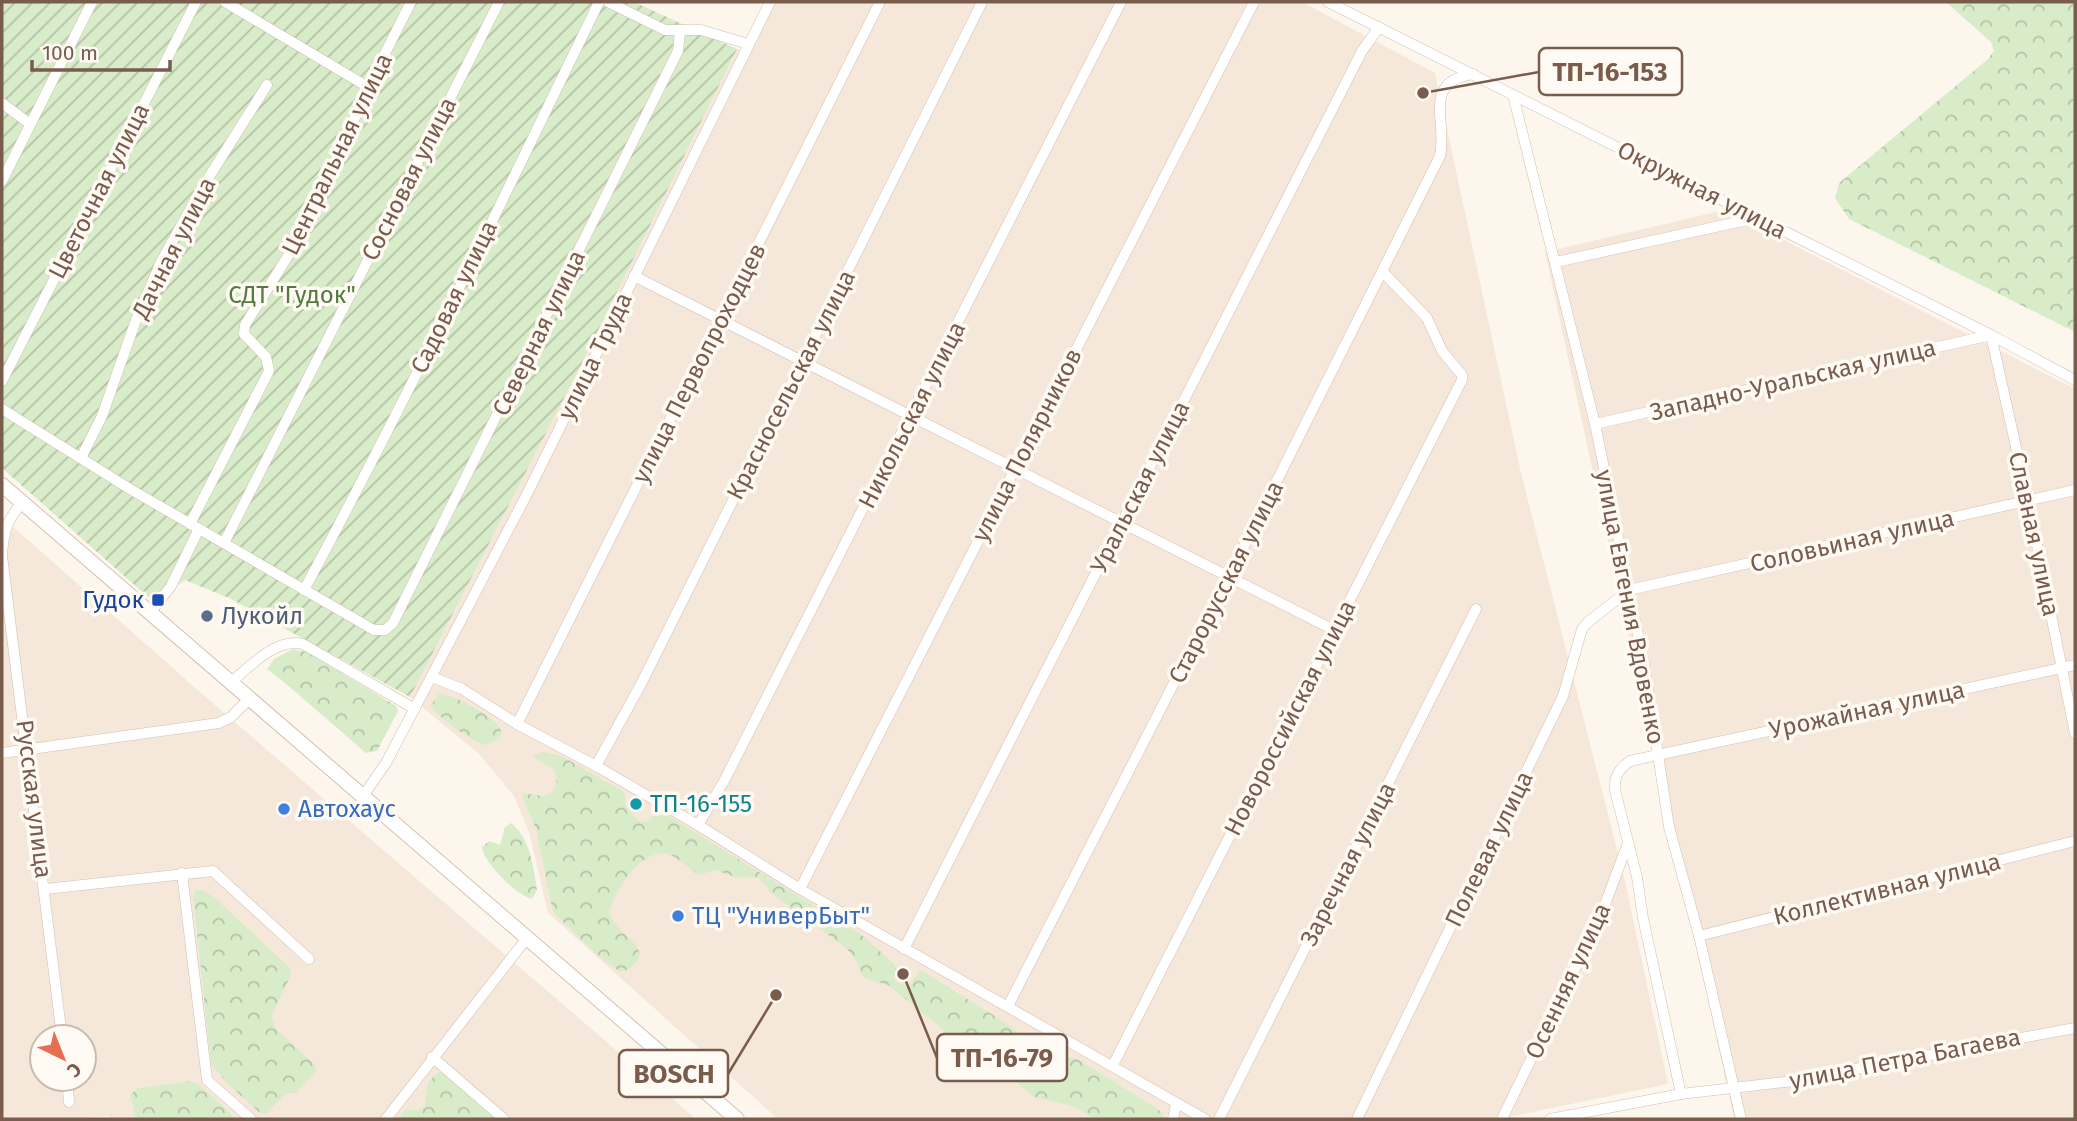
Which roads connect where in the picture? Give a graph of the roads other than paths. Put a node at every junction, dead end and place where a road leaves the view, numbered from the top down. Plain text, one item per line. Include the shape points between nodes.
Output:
1 (92, 2) edge
2 (196, 2) edge
3 (225, 2) edge
4 (409, 2) edge
5 (499, 2) edge
6 (599, 2) edge
7 (608, 2) edge
8 (770, 2) edge
9 (880, 2) edge
10 (982, 2) edge
11 (1121, 2) edge
12 (1254, 2) edge
13 (1328, 2) edge
14 (1379, 27) junction
15 (680, 31) junction
16 (748, 44) junction
17 (1473, 74) junction
18 (267, 85) dead end
19 (368, 87) junction
20 (1513, 95) junction
21 (2, 103) edge
22 (30, 124) junction
23 (2, 181) edge
24 (1756, 218) junction
25 (1556, 262) junction
26 (1382, 271) junction
27 (634, 276) junction
28 (721, 320) junction
29 (1991, 335) junction
30 (803, 362) junction
31 (2, 380) edge
32 (2075, 380) edge
33 (2, 409) edge
34 (911, 417) junction
35 (1595, 424) junction
36 (81, 458) junction
37 (1015, 469) junction
38 (2, 485) edge
39 (2075, 490) edge
40 (2028, 502) junction
41 (22, 503) junction
42 (1121, 522) junction
43 (195, 526) junction
44 (224, 543) junction
45 (1229, 576) junction
46 (304, 590) junction
47 (1629, 590) junction
48 (1476, 609) dead end
49 (150, 613) junction
50 (1334, 630) junction
51 (2075, 665) edge
52 (2061, 668) junction
53 (432, 677) junction
54 (231, 682) junction
55 (250, 698) junction
56 (415, 709) junction
57 (517, 724) junction
58 (2075, 733) edge
59 (27, 750) junction
60 (2, 752) edge
61 (1658, 755) junction
62 (596, 766) junction
63 (363, 796) junction
64 (698, 825) junction
65 (1629, 841) junction
66 (2075, 841) edge
67 (181, 873) junction
68 (45, 889) junction
69 (800, 889) junction
70 (1699, 936) junction
71 (527, 938) junction
72 (904, 949) junction
73 (309, 959) dead end
74 (1009, 1006) junction
75 (60, 1023) edge
76 (2075, 1028) edge
77 (432, 1057) junction
78 (1113, 1065) junction
79 (1734, 1088) junction
80 (68, 1093) edge
81 (1681, 1094) junction
82 (69, 1102) dead end
83 (1176, 1104) junction
84 (251, 1119) edge
85 (386, 1119) edge
86 (504, 1119) edge
87 (737, 1119) edge
88 (1173, 1119) edge
89 (1205, 1119) edge
90 (1219, 1119) edge
91 (1357, 1119) edge
92 (1502, 1119) edge
93 (1550, 1119) edge
94 (1741, 1119) edge

1 - 22 street
2 - 31 street, Цветочная улица
3 - 19 street
4 - 19 street, Центральная улица
5 - 44 street, Сосновая улица
6 - 46 street, Садовая улица via 430,348
7 - 15 street via 659,27
8 - 16 street, улица Труда
9 - 28 street, улица Первопроходцев
10 - 30 street, Красносельская улица
11 - 34 street, Никольская улица
12 - 37 street, улица Полярников
13 - 14 street, Окружная улица
14 - 17 street, Окружная улица
14 - 42 street, Уральская улица via 1362,51
15 - 16 street via 701,30
15 - 46 street, Северная улица via 678,51 393,623 374,630
16 - 27 street, улица Труда
17 - 20 street, Окружная улица
17 - 26 street, Старорусская улица via 1452,80 1441,96 1440,156
18 - 36 street, Дачная улица via 161,262 102,416
19 - 43 street, Центральная улица via 314,214 245,326 246,338 266,357 269,371
20 - 24 street, Окружная улица
20 - 25 street, улица Евгения Вдовенко
21 - 22 street
22 - 23 street
24 - 25 street
24 - 29 street, Окружная улица
25 - 35 street, улица Евгения Вдовенко
26 - 45 street, Старорусская улица
26 - 50 street, Новороссийская улица via 1427,318 1462,380
27 - 28 street
27 - 53 street, улица Труда
28 - 30 street
28 - 57 street, улица Первопроходцев
29 - 32 street, Окружная улица
29 - 35 street, Западно-Уральская улица
29 - 40 street, Славная улица
30 - 34 street
30 - 62 street, Красносельская улица
33 - 36 street
34 - 37 street
34 - 64 street, Никольская улица
35 - 47 street, улица Евгения Вдовенко
36 - 43 street
37 - 42 street
37 - 69 street, улица Полярников
38 - 41 main road
39 - 40 street, Соловьиная улица
40 - 47 street, Соловьиная улица
40 - 52 street, Славная улица
41 - 49 main road
41 - 59 street, Русская улица via 8,521 2,556
42 - 45 street
42 - 72 street, Уральская улица
43 - 44 street
43 - 49 street via 171,586
44 - 46 street
45 - 50 street
45 - 74 street, Старорусская улица
47 - 61 street, улица Евгения Вдовенко
47 - 91 street, Полевая улица via 1582,629 1563,696
48 - 90 street, Заречная улица
49 - 54 main road
50 - 78 street, Новороссийская улица
51 - 52 street, Урожайная улица
52 - 58 street, Славная улица
52 - 61 street, Урожайная улица
53 - 56 street, улица Труда
53 - 57 street
54 - 55 main road
54 - 56 street via 269,652 294,642
55 - 59 street via 219,723
55 - 63 main road
56 - 63 street, улица Труда via 378,778
57 - 62 street
59 - 60 street
59 - 68 street, Русская улица
61 - 65 street, Урожайная улица via 1630,761 1614,781
61 - 70 street, улица Евгения Вдовенко via 1669,827
62 - 64 street
63 - 71 main road
64 - 69 street
65 - 81 street
65 - 92 street, Осенняя улица via 1601,915
66 - 70 street, Коллективная улица
67 - 68 street
67 - 73 street via 207,870 218,874
67 - 84 street via 207,1080
68 - 75 street, Русская улица
69 - 72 street
70 - 79 street, улица Евгения Вдовенко
71 - 77 street
71 - 87 main road
72 - 74 street
74 - 78 street
76 - 79 street, улица Петра Багаева
77 - 85 street
77 - 86 street
78 - 83 street
79 - 81 street, улица Петра Багаева
79 - 94 street, улица Евгения Вдовенко
80 - 82 street
81 - 93 street, улица Петра Багаева
83 - 88 street
83 - 89 street

